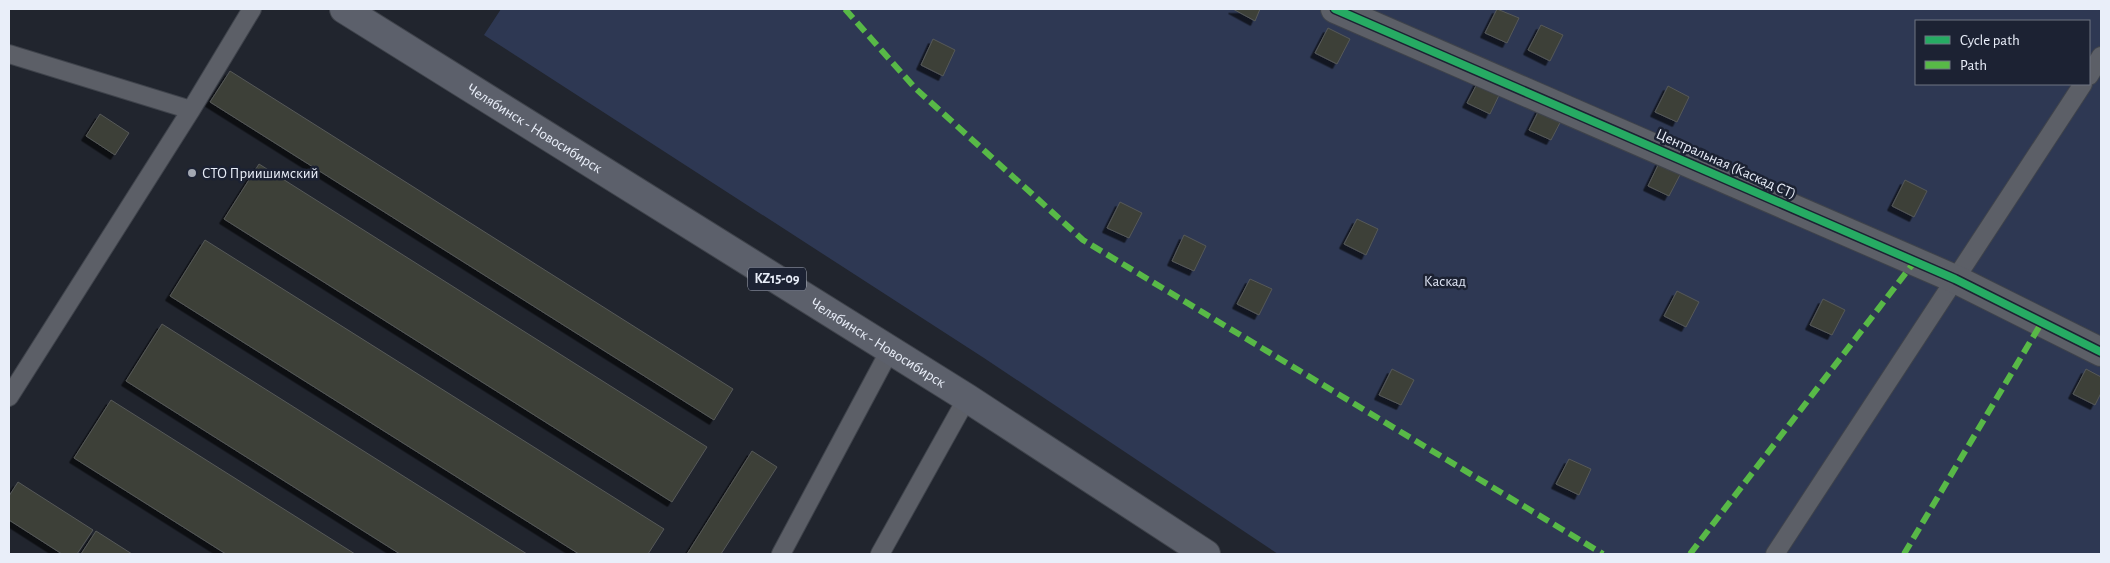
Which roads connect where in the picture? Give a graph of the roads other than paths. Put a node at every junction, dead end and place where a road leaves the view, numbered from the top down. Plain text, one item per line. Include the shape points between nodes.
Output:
1 (252, 9) edge
2 (344, 9) edge
3 (1335, 9) edge
4 (9, 54) edge
5 (2101, 56) edge
6 (2090, 74) edge
7 (2082, 85) edge
8 (191, 110) junction
9 (1955, 279) junction
10 (890, 350) junction
11 (2101, 352) edge
12 (9, 397) edge
13 (967, 398) junction
14 (781, 554) edge
15 (880, 554) edge
16 (1206, 554) edge
17 (1775, 554) edge

1 - 8 lane
2 - 10 highway, Челябинск - Новосибирск / KZ15-09
3 - 9 street, Центральная (Каскад СТ)
4 - 8 lane
5 - 6 lane
7 - 9 lane
8 - 12 lane
9 - 11 street, Центральная (Каскад СТ)
9 - 17 lane
10 - 13 highway, Челябинск - Новосибирск / KZ15-09
10 - 14 lane
13 - 15 lane
13 - 16 highway, Челябинск - Новосибирск / KZ15-09

